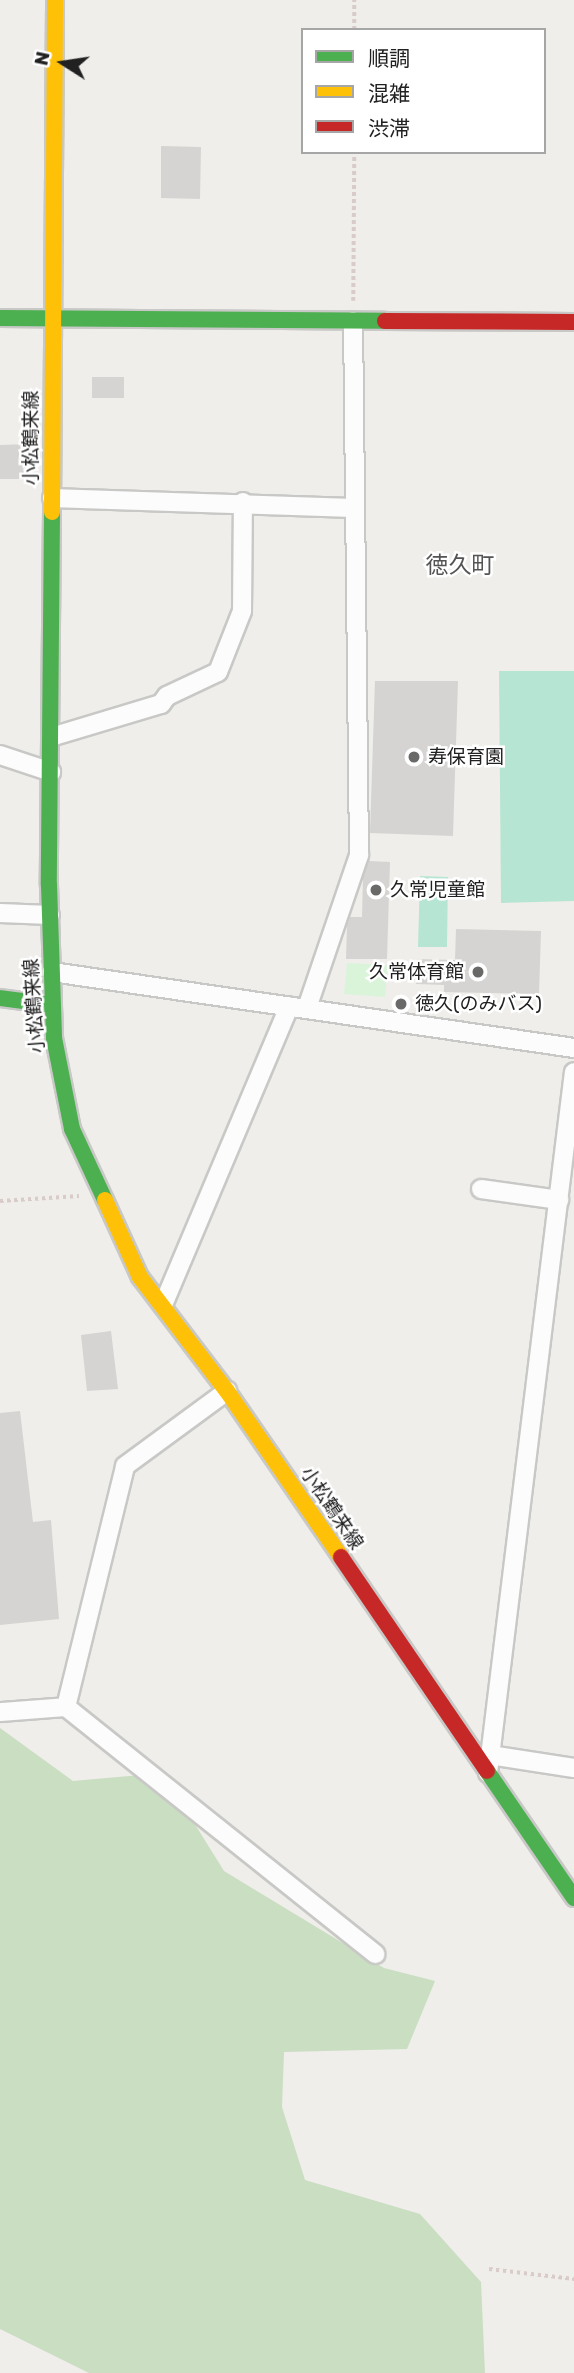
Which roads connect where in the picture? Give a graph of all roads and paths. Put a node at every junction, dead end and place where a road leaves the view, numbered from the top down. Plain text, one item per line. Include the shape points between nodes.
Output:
1 (55, 0) edge
2 (354, 0) edge
3 (354, 28) edge
4 (354, 154) edge
5 (0, 318) edge
6 (52, 318) junction
7 (353, 321) junction
8 (574, 322) edge
9 (51, 498) junction
10 (243, 502) junction
11 (352, 508) junction
12 (51, 737) junction
13 (0, 755) edge
14 (51, 772) junction
15 (0, 913) edge
16 (50, 915) junction
17 (52, 972) junction
18 (0, 998) edge
19 (53, 1005) junction
20 (289, 1007) junction
21 (307, 1008) junction
22 (574, 1048) edge
23 (574, 1072) edge
24 (481, 1189) dead end
25 (102, 1194) junction
26 (559, 1200) junction
27 (0, 1201) edge
28 (163, 1305) junction
29 (227, 1391) junction
30 (66, 1707) junction
31 (0, 1712) edge
32 (490, 1755) junction
33 (574, 1768) edge
34 (488, 1776) junction
35 (574, 1898) edge
36 (374, 1954) dead end
37 (489, 2269) dead end
38 (574, 2279) edge

1 - 6 main road, 小松鶴来線
2 - 3 path
4 - 7 path
5 - 6 main road
6 - 7 main road
6 - 9 main road, 小松鶴来線
7 - 8 main road
7 - 11 street
9 - 10 street
9 - 12 main road, 小松鶴来線
10 - 11 street
10 - 12 street via 242,611 218,672 167,696 161,704
11 - 21 street via 359,855
12 - 14 main road, 小松鶴来線
13 - 14 street
14 - 16 main road, 小松鶴来線
15 - 16 street
16 - 17 main road, 小松鶴来線
17 - 19 main road, 小松鶴来線
17 - 20 street
18 - 19 main road
19 - 25 main road, 小松鶴来線 via 54,1038 72,1129
20 - 21 street
20 - 28 street
21 - 22 street
23 - 26 street
24 - 26 street
25 - 27 path
25 - 28 main road, 小松鶴来線 via 140,1277
26 - 32 street
28 - 29 main road, 小松鶴来線
29 - 30 street via 125,1466
29 - 34 main road, 小松鶴来線
30 - 31 street
30 - 36 street
32 - 33 street
32 - 34 street
34 - 35 main road, 小松鶴来線
37 - 38 path

